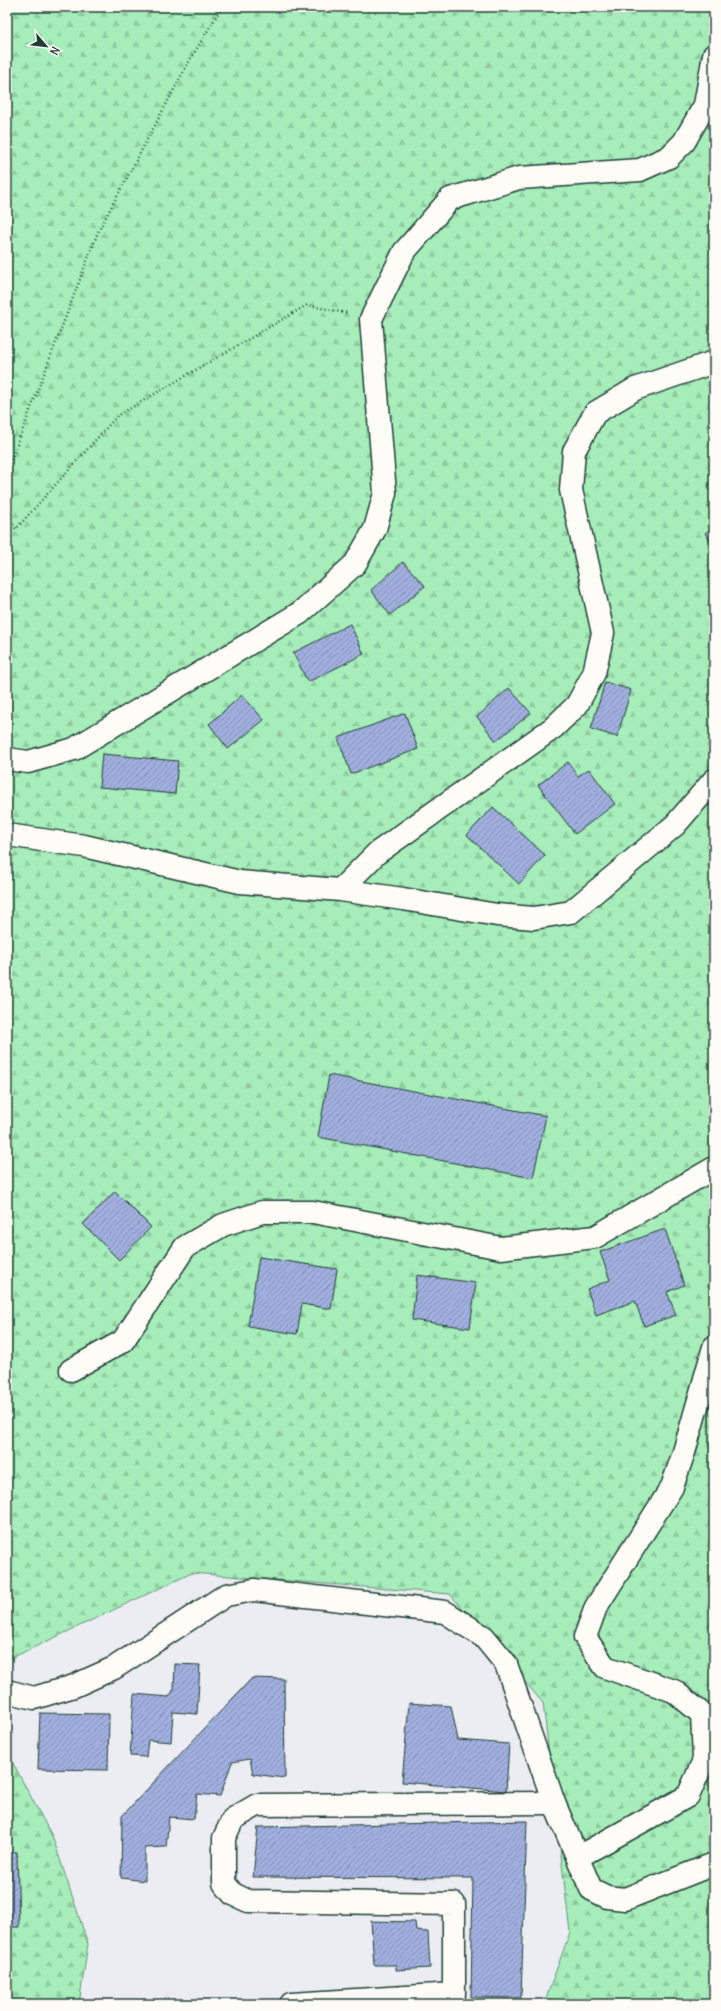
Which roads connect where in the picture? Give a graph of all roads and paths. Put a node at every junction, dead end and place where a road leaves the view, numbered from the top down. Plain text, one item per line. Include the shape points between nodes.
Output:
1 (222, 7) edge
2 (714, 55) edge
3 (371, 319) junction
4 (714, 362) edge
5 (7, 472) edge
6 (7, 514) edge
7 (7, 759) edge
8 (714, 780) edge
9 (7, 835) edge
10 (340, 890) junction
11 (714, 1168) edge
12 (714, 1347) edge
13 (71, 1370) dead end
14 (7, 1691) edge
15 (554, 1803) junction
16 (578, 1857) junction
17 (714, 1864) edge
18 (291, 2004) edge

1 - 5 path via 188,63 98,232
2 - 3 street via 705,105 684,142 669,157 640,170 519,178 450,199 404,252
3 - 6 path via 307,305 117,416 16,529
3 - 7 street via 385,493 375,529 354,564 300,613 74,749 28,762
4 - 10 street via 635,388 594,412 574,451 571,490 603,632 594,673 577,705 553,728 377,853
8 - 10 street via 675,825 571,912 534,918 519,917
9 - 10 street via 84,846 240,882
11 - 13 street via 595,1237 501,1248 313,1212 262,1212 222,1225 185,1247 124,1340
12 - 16 street via 672,1487 596,1606 585,1637 604,1666 674,1691 702,1714 704,1760 688,1796
14 - 15 street via 34,1698 74,1686 114,1668 226,1595 254,1590 445,1612 484,1637 506,1664
15 - 16 street
15 - 18 street via 257,1805 233,1819 224,1838 224,1883 233,1894 248,1901 454,1904 454,1994
16 - 17 street via 591,1889 608,1897 625,1899

